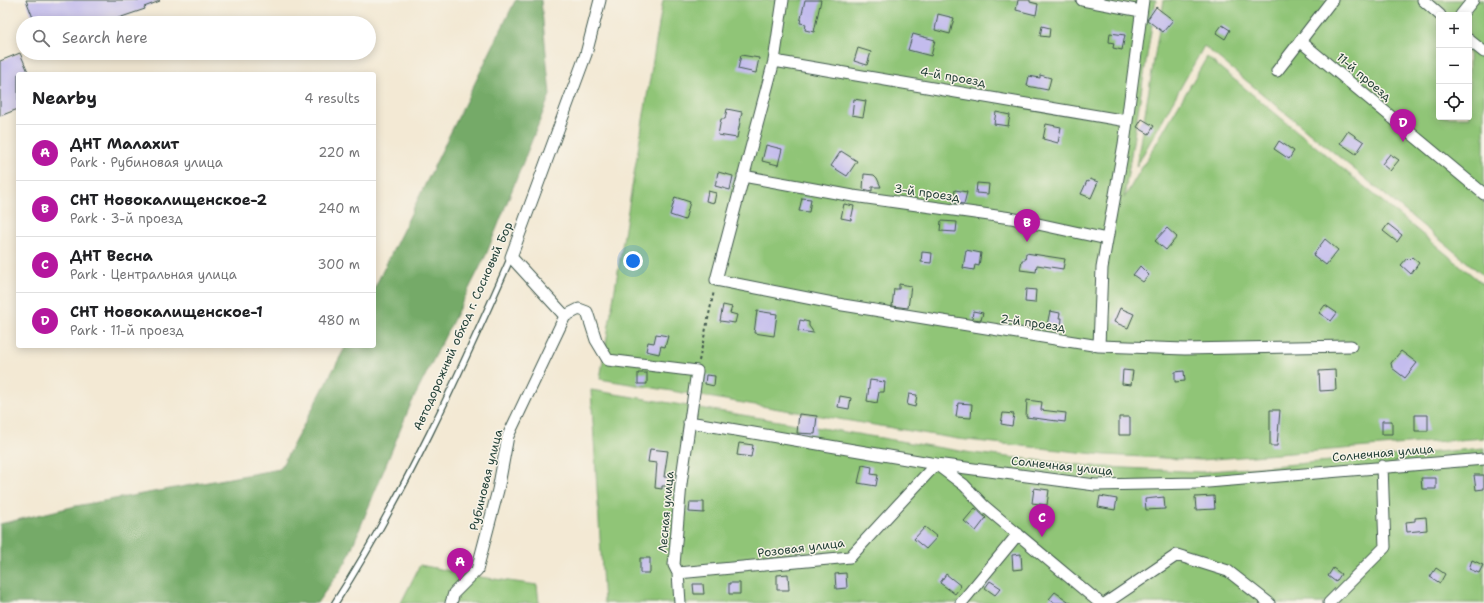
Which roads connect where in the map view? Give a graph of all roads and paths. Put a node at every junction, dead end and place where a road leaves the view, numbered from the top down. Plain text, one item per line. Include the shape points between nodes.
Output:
1 (600, 0) edge
2 (783, 0) edge
3 (1082, 0) edge
4 (1332, 0) edge
5 (1423, 0) edge
6 (1473, 0) edge
7 (1142, 6) edge
8 (1437, 12) edge
9 (1463, 12) edge
10 (1300, 41) junction
11 (1472, 42) edge
12 (1484, 52) edge
13 (774, 61) junction
14 (1277, 71) dead end
15 (1127, 121) junction
16 (744, 176) junction
17 (1484, 194) edge
18 (1107, 239) junction
19 (511, 257) junction
20 (716, 280) junction
21 (565, 316) junction
22 (1099, 346) junction
23 (1351, 346) dead end
24 (697, 371) junction
25 (689, 422) junction
26 (1484, 458) edge
27 (936, 464) junction
28 (1382, 466) junction
29 (1018, 534) junction
30 (678, 574) junction
31 (335, 603) edge
32 (451, 603) edge
33 (680, 603) edge
34 (961, 603) edge
35 (1100, 603) edge
36 (1106, 603) edge
37 (1269, 603) edge
38 (1329, 603) edge

1 - 19 street, Автодорожный обход г. Сосновый Бор via 586,54
2 - 13 street
3 - 7 street
4 - 10 street
5 - 8 street
6 - 9 street
7 - 15 street
10 - 14 street
10 - 17 street, 11-й проезд
11 - 12 street
13 - 15 street, 4-й проезд
13 - 16 street
15 - 18 street
16 - 18 street, 3-й проезд via 853,196 1011,218
16 - 20 street
18 - 22 street via 1102,268
19 - 21 street
19 - 31 lane, Автодорожный обход г. Сосновый Бор via 419,456 367,554
20 - 22 street, 2-й проезд via 843,305
20 - 24 path
21 - 24 street via 579,309 588,312 596,340 608,360
21 - 32 street, Рубиновая улица via 508,436 498,490 476,570 454,593
22 - 23 street, 2-й проезд via 1185,349
24 - 25 street, Лесная улица
25 - 27 street, Солнечная улица
25 - 30 street, Лесная улица via 680,484 674,565
26 - 28 street, Солнечная улица
27 - 28 street, Солнечная улица via 1096,485 1196,483
27 - 29 street via 964,485 984,506
27 - 30 street, Розовая улица via 850,557
28 - 38 street via 1385,547
29 - 34 street
29 - 35 street
30 - 33 street, Лесная улица
36 - 37 street via 1177,555 1228,571

